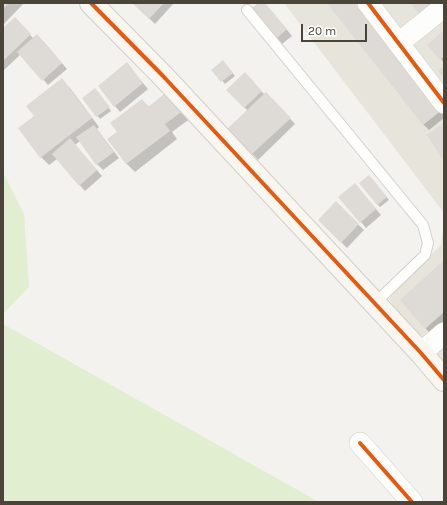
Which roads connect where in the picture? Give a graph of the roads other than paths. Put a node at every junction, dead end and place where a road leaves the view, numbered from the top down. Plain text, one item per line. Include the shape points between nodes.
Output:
1 (91, 3) edge
2 (368, 3) edge
3 (444, 7) edge
4 (247, 10) dead end
5 (399, 43) junction
6 (444, 103) edge
7 (374, 303) junction
8 (444, 333) edge
9 (421, 353) junction
10 (444, 380) edge
11 (360, 443) dead end
12 (412, 502) edge

1 - 7 street via 163,76
2 - 5 street
3 - 5 street
4 - 7 lane via 423,225 428,243 425,256
5 - 6 street
7 - 9 street
8 - 9 street
9 - 10 street
11 - 12 street

